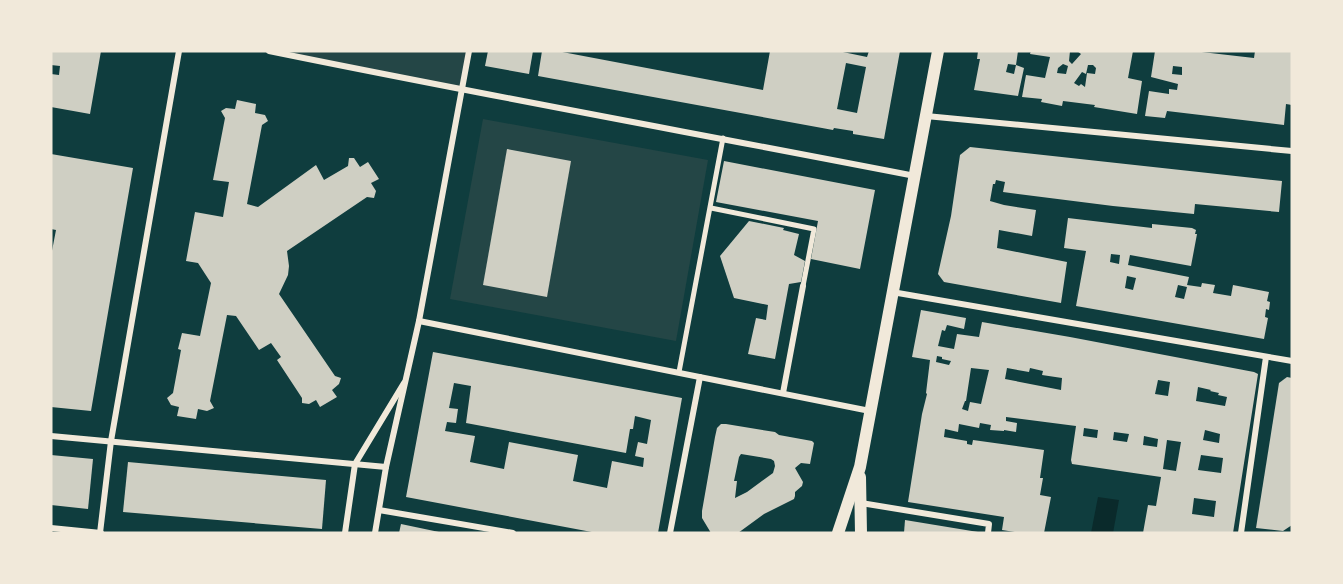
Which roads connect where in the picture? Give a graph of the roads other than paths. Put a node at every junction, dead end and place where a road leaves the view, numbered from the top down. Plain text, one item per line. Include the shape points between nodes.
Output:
1 (179, 51) edge
2 (269, 51) edge
3 (469, 51) edge
4 (938, 51) edge
5 (462, 90) junction
6 (926, 117) junction
7 (723, 138) junction
8 (1292, 151) edge
9 (915, 176) junction
10 (711, 208) junction
11 (802, 286) joint
12 (892, 292) junction
13 (420, 321) junction
14 (1266, 357) junction
15 (1292, 362) edge
16 (679, 372) junction
17 (407, 377) junction
18 (700, 377) junction
19 (783, 393) junction
20 (870, 411) junction
21 (51, 435) edge
22 (111, 441) junction
23 (355, 464) junction
24 (386, 467) junction
25 (860, 467) junction
26 (861, 503) junction
27 (380, 510) junction
28 (51, 528) edge
29 (100, 533) edge
30 (345, 533) edge
31 (375, 533) edge
32 (513, 533) edge
33 (670, 533) edge
34 (838, 533) edge
35 (861, 533) edge
36 (988, 533) edge
37 (1241, 533) edge

1 - 22 street
2 - 5 street
3 - 5 street
4 - 6 main road
5 - 7 street
5 - 13 street
6 - 8 street
6 - 9 main road
7 - 9 street
7 - 10 street
9 - 12 main road
10 - 11 street via 814,229
10 - 16 street
11 - 19 street
12 - 14 street
12 - 20 main road
13 - 16 street
13 - 17 street
14 - 15 street
14 - 37 street
16 - 18 street
17 - 23 street
17 - 24 street
18 - 19 street
18 - 33 street
19 - 20 street
20 - 25 main road
21 - 22 street
22 - 23 street
22 - 29 street
23 - 24 street
23 - 30 street
24 - 27 street
25 - 26 main road
25 - 34 main road
26 - 35 main road
26 - 36 street via 989,524
27 - 31 street
27 - 32 street
28 - 29 street

